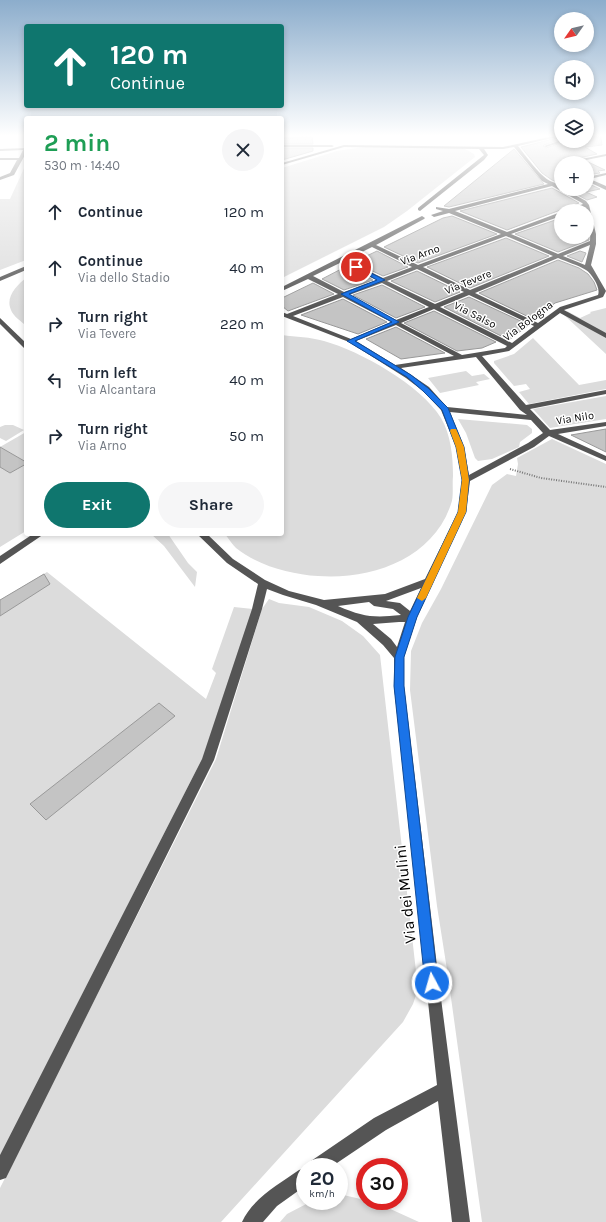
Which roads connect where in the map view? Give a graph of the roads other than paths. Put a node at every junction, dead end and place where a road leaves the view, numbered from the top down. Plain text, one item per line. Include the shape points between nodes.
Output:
1 (438, 194) edge
2 (448, 194) edge
3 (516, 194) edge
4 (569, 194) edge
5 (442, 199) dead end
6 (585, 204) edge
7 (437, 207) junction
8 (450, 211) junction
9 (415, 212) junction
10 (434, 215) junction
11 (554, 217) edge
12 (422, 218) junction
13 (506, 234) junction
14 (589, 244) edge
15 (593, 244) edge
16 (372, 245) junction
17 (559, 256) junction
18 (342, 260) junction
19 (417, 267) junction
20 (24, 269) edge
21 (589, 269) junction
22 (308, 276) junction
23 (0, 279) edge
24 (382, 280) junction
25 (284, 283) edge
26 (284, 288) edge
27 (469, 293) junction
28 (344, 294) junction
29 (434, 307) junction
30 (559, 310) junction
31 (284, 315) edge
32 (0, 320) edge
33 (396, 322) junction
34 (538, 326) junction
35 (606, 336) edge
36 (350, 341) junction
37 (24, 345) edge
38 (512, 346) junction
39 (478, 355) junction
40 (462, 357) junction
41 (394, 367) junction
42 (606, 392) edge
43 (523, 408) junction
44 (445, 409) junction
45 (532, 418) junction
46 (606, 424) edge
47 (548, 433) junction
48 (606, 459) edge
49 (466, 480) junction
50 (36, 536) edge
51 (204, 536) edge
52 (0, 561) edge
53 (429, 581) junction
54 (263, 584) junction
55 (356, 601) junction
56 (324, 604) junction
57 (412, 617) junction
58 (360, 619) junction
59 (399, 657) junction
60 (444, 1090) junction
61 (330, 1158) edge
62 (0, 1172) edge
63 (296, 1182) edge
64 (251, 1222) edge
65 (461, 1222) edge

1 - 9 street
2 - 5 street
3 - 8 street
4 - 6 street
7 - 8 street
7 - 9 street
7 - 10 street via 438,213
8 - 10 street
8 - 13 street
9 - 12 street via 417,218
9 - 25 street via 366,244
10 - 12 street
11 - 13 street, Via Arno
12 - 16 street
13 - 17 street
13 - 19 street, Via Arno
14 - 17 street, Via Tevere
15 - 21 street
16 - 18 street
16 - 19 street
17 - 21 street
17 - 27 street, Via Tevere
18 - 22 street
18 - 24 street, Via Salso
19 - 24 street, Via Arno
19 - 27 street
20 - 23 street
21 - 30 street, Via Bologna via 602,285 603,291 600,296
22 - 26 street
22 - 28 street
24 - 28 street, Via Arno
24 - 29 street, Via Salso
27 - 29 street, Via Tevere
27 - 34 street
28 - 31 street, Via Arno
28 - 33 street
29 - 33 street, Via Tevere
29 - 38 street, Via Salso
30 - 34 street, Via Bologna
30 - 35 street
31 - 36 street
32 - 37 street
33 - 36 street, Via Tevere
33 - 40 street
34 - 38 street, Via Bologna
36 - 41 street
38 - 39 street, Via Bologna via 500,352
39 - 40 street, Via Bologna
39 - 43 street
40 - 41 street, Via Bologna
41 - 44 street via 426,389
42 - 43 street
43 - 45 street
44 - 45 street
44 - 49 street, Via dei Mulini via 460,447
45 - 47 street
46 - 47 street, Via Nilo
47 - 48 street
47 - 49 street
49 - 53 street, Via dei Mulini via 462,512
50 - 52 street
51 - 54 street via 224,557
53 - 55 street via 386,597
53 - 57 street, Via dei Mulini
54 - 56 street
54 - 62 street via 208,760
55 - 56 street
55 - 57 street via 390,604
56 - 58 street
57 - 58 street via 387,620
57 - 59 street, Via dei Mulini
58 - 59 street
59 - 60 street, Via dei Mulini via 400,694
60 - 61 street via 380,1124
60 - 65 street, Via dei Mulini
63 - 64 street via 271,1200

